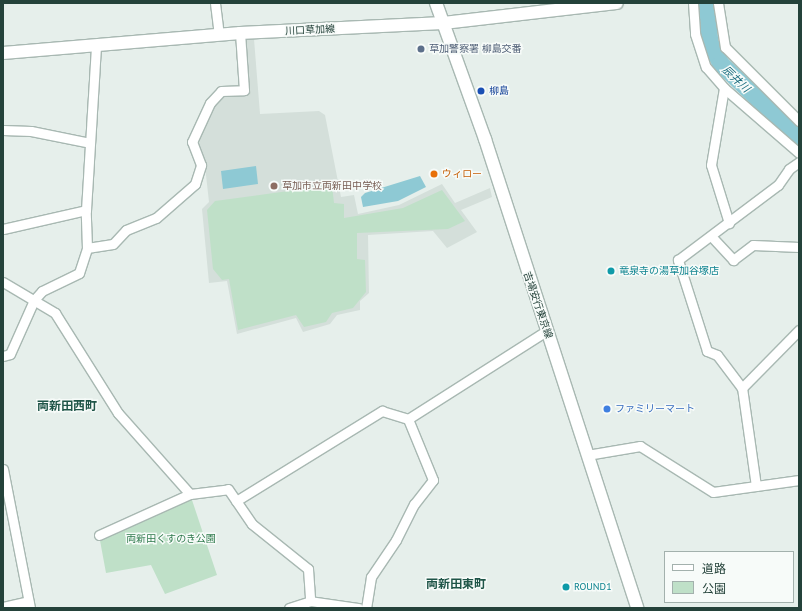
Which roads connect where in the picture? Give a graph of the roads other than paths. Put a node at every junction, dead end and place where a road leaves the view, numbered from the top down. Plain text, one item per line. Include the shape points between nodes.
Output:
1 (215, 3) edge
2 (436, 3) edge
3 (617, 3) edge
4 (693, 3) edge
5 (718, 3) edge
6 (443, 23) junction
7 (240, 33) junction
8 (219, 35) junction
9 (96, 45) junction
10 (3, 53) edge
11 (724, 88) junction
12 (799, 121) edge
13 (3, 130) edge
14 (90, 143) junction
15 (799, 153) edge
16 (799, 162) edge
17 (86, 210) junction
18 (728, 223) junction
19 (3, 229) edge
20 (711, 236) junction
21 (799, 247) edge
22 (87, 248) junction
23 (3, 282) edge
24 (34, 300) junction
25 (799, 330) edge
26 (546, 331) junction
27 (3, 356) edge
28 (742, 388) junction
29 (408, 419) junction
30 (587, 455) junction
31 (3, 469) edge
32 (799, 480) edge
33 (756, 486) junction
34 (190, 494) junction
35 (236, 502) junction
36 (98, 535) dead end
37 (310, 601) junction
38 (29, 604) edge
39 (3, 607) edge
40 (289, 608) edge
41 (358, 608) edge
42 (366, 608) edge
43 (637, 608) edge

1 - 8 street
2 - 6 main road, 吉場安行東京線
3 - 6 main road, 川口草加線
4 - 11 street via 695,34 706,67
5 - 12 street via 725,47
6 - 7 main road, 川口草加線
6 - 26 main road, 吉場安行東京線 via 485,139
7 - 8 main road, 川口草加線
7 - 22 street via 244,90 221,91 210,103 192,142 201,165 195,184 156,218 126,230 113,244
8 - 9 main road, 川口草加線
9 - 10 main road, 川口草加線
9 - 14 street
11 - 15 street
11 - 18 street via 711,164
13 - 14 street via 31,131
14 - 17 street
16 - 18 street via 789,169 778,185
17 - 19 street
17 - 22 street
18 - 20 street
20 - 21 street via 733,260 753,246
20 - 28 street via 678,260 707,351 717,355
22 - 24 street via 79,273 42,291
23 - 24 street
24 - 27 street via 10,354
24 - 34 street via 55,313 118,412
25 - 28 street
26 - 29 street
26 - 30 main road, 吉場安行東京線
28 - 33 street
29 - 35 street via 382,411
29 - 42 street via 433,480 414,504 396,540 371,577
30 - 33 street via 640,446 713,492
30 - 43 main road, 吉場安行東京線
31 - 38 street
32 - 33 street
34 - 35 street via 228,489
34 - 36 street
35 - 37 street via 252,524 308,569
37 - 40 street
37 - 41 street
38 - 39 street

